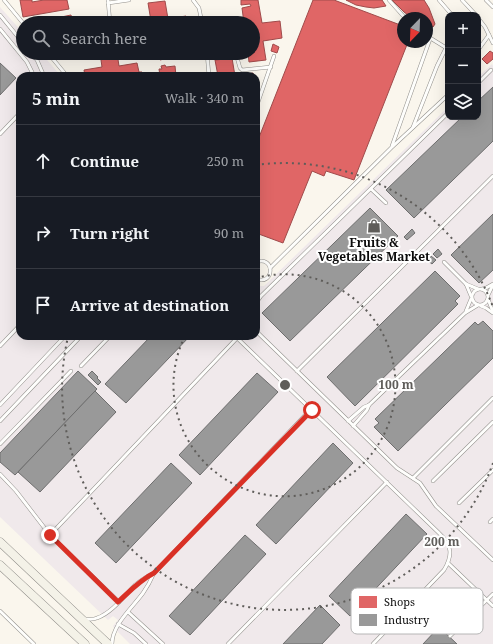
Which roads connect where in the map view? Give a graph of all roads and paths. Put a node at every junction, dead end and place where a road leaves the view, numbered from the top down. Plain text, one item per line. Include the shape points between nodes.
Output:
1 (4, 0) edge
2 (129, 0) edge
3 (193, 0) edge
4 (389, 0) edge
5 (439, 0) edge
6 (462, 0) edge
7 (486, 0) edge
8 (108, 1) edge
9 (493, 7) edge
10 (400, 12) edge
11 (449, 12) edge
12 (473, 12) edge
13 (0, 15) edge
14 (17, 16) edge
15 (109, 16) edge
16 (201, 16) edge
17 (481, 23) edge
18 (1, 31) edge
19 (16, 34) edge
20 (489, 35) junction
21 (433, 39) edge
22 (493, 43) edge
23 (445, 47) edge
24 (425, 48) edge
25 (479, 48) edge
26 (16, 50) edge
27 (445, 52) edge
28 (274, 56) dead end
29 (24, 60) edge
30 (37, 60) edge
31 (54, 60) edge
32 (208, 60) edge
33 (238, 60) edge
34 (271, 67) junction
35 (491, 70) dead end
36 (32, 72) edge
37 (42, 72) edge
38 (64, 72) edge
39 (209, 72) edge
40 (481, 80) edge
41 (260, 97) edge
42 (445, 98) edge
43 (16, 116) edge
44 (445, 116) edge
45 (412, 129) junction
46 (0, 134) edge
47 (391, 148) junction
48 (493, 176) edge
49 (371, 189) junction
50 (386, 203) dead end
51 (260, 261) edge
52 (444, 262) dead end
53 (270, 268) junction
54 (260, 280) edge
55 (466, 284) junction
56 (493, 284) edge
57 (480, 289) junction
58 (261, 296) edge
59 (488, 297) junction
60 (471, 298) junction
61 (479, 306) junction
62 (493, 312) edge
63 (465, 313) junction
64 (16, 329) edge
65 (260, 335) edge
66 (61, 340) edge
67 (77, 340) edge
68 (106, 340) edge
69 (233, 340) edge
70 (239, 340) edge
71 (0, 346) edge
72 (81, 366) dead end
73 (71, 371) dead end
74 (297, 371) junction
75 (493, 398) edge
76 (0, 405) edge
77 (369, 405) junction
78 (312, 410) junction
79 (0, 421) edge
80 (348, 421) junction
81 (493, 422) edge
82 (353, 426) junction
83 (0, 444) edge
84 (493, 470) edge
85 (0, 474) edge
86 (413, 478) junction
87 (433, 481) dead end
88 (387, 482) junction
89 (459, 503) dead end
90 (50, 535) junction
91 (0, 542) edge
92 (493, 560) edge
93 (448, 563) junction
94 (0, 565) edge
95 (154, 573) junction
96 (427, 588) edge
97 (474, 588) edge
98 (493, 594) edge
99 (483, 597) edge
100 (486, 600) junction
101 (118, 602) junction
102 (483, 603) edge
103 (493, 606) edge
104 (0, 611) edge
105 (128, 612) junction
106 (81, 619) junction
107 (118, 624) junction
108 (383, 634) edge
109 (34, 644) edge
110 (84, 644) edge
111 (108, 644) edge
112 (112, 644) edge
113 (146, 644) edge
114 (163, 644) edge
115 (228, 644) edge
116 (373, 644) edge

1 - 14 lane
2 - 8 lane
3 - 16 lane
4 - 10 lane
5 - 11 lane
6 - 12 lane
7 - 9 lane
8 - 15 lane
13 - 19 lane
17 - 20 lane
18 - 26 lane
20 - 22 lane
20 - 25 lane
21 - 23 lane
24 - 47 lane
27 - 45 lane
28 - 34 lane
29 - 36 lane
30 - 37 lane
31 - 38 lane
32 - 39 lane
33 - 34 lane via 242,70
34 - 41 lane
35 - 40 lane
42 - 45 lane
43 - 46 lane
44 - 49 lane
45 - 47 lane
47 - 53 lane
48 - 74 lane
49 - 50 lane
49 - 58 lane
51 - 53 lane via 268,264
52 - 55 lane
53 - 54 lane via 271,272 267,278
55 - 57 lane
55 - 60 lane
56 - 57 lane
56 - 59 lane
57 - 59 lane via 484,290
57 - 60 lane via 475,290
59 - 61 lane via 484,304
59 - 62 lane
60 - 61 lane
60 - 63 lane
61 - 62 lane
61 - 63 lane
63 - 77 lane
64 - 71 lane
65 - 74 lane
66 - 76 lane
67 - 79 lane
68 - 72 lane
69 - 90 lane
70 - 78 lane
73 - 83 lane
74 - 80 lane
75 - 86 lane
77 - 80 lane
77 - 82 lane
78 - 88 lane
78 - 95 lane
80 - 82 lane
81 - 87 lane
82 - 86 lane via 397,468
84 - 89 lane
85 - 90 lane
86 - 92 lane via 424,487 436,506
88 - 93 lane via 445,538 450,554
88 - 115 lane
90 - 101 lane
91 - 106 street
93 - 96 lane
93 - 97 lane
94 - 110 street
95 - 101 lane via 136,584
95 - 105 lane
98 - 100 lane
99 - 100 lane
100 - 102 lane
100 - 103 lane
101 - 106 lane via 98,618
104 - 109 lane
105 - 107 lane
105 - 114 lane
106 - 111 street
107 - 112 lane
107 - 113 lane
108 - 116 lane

